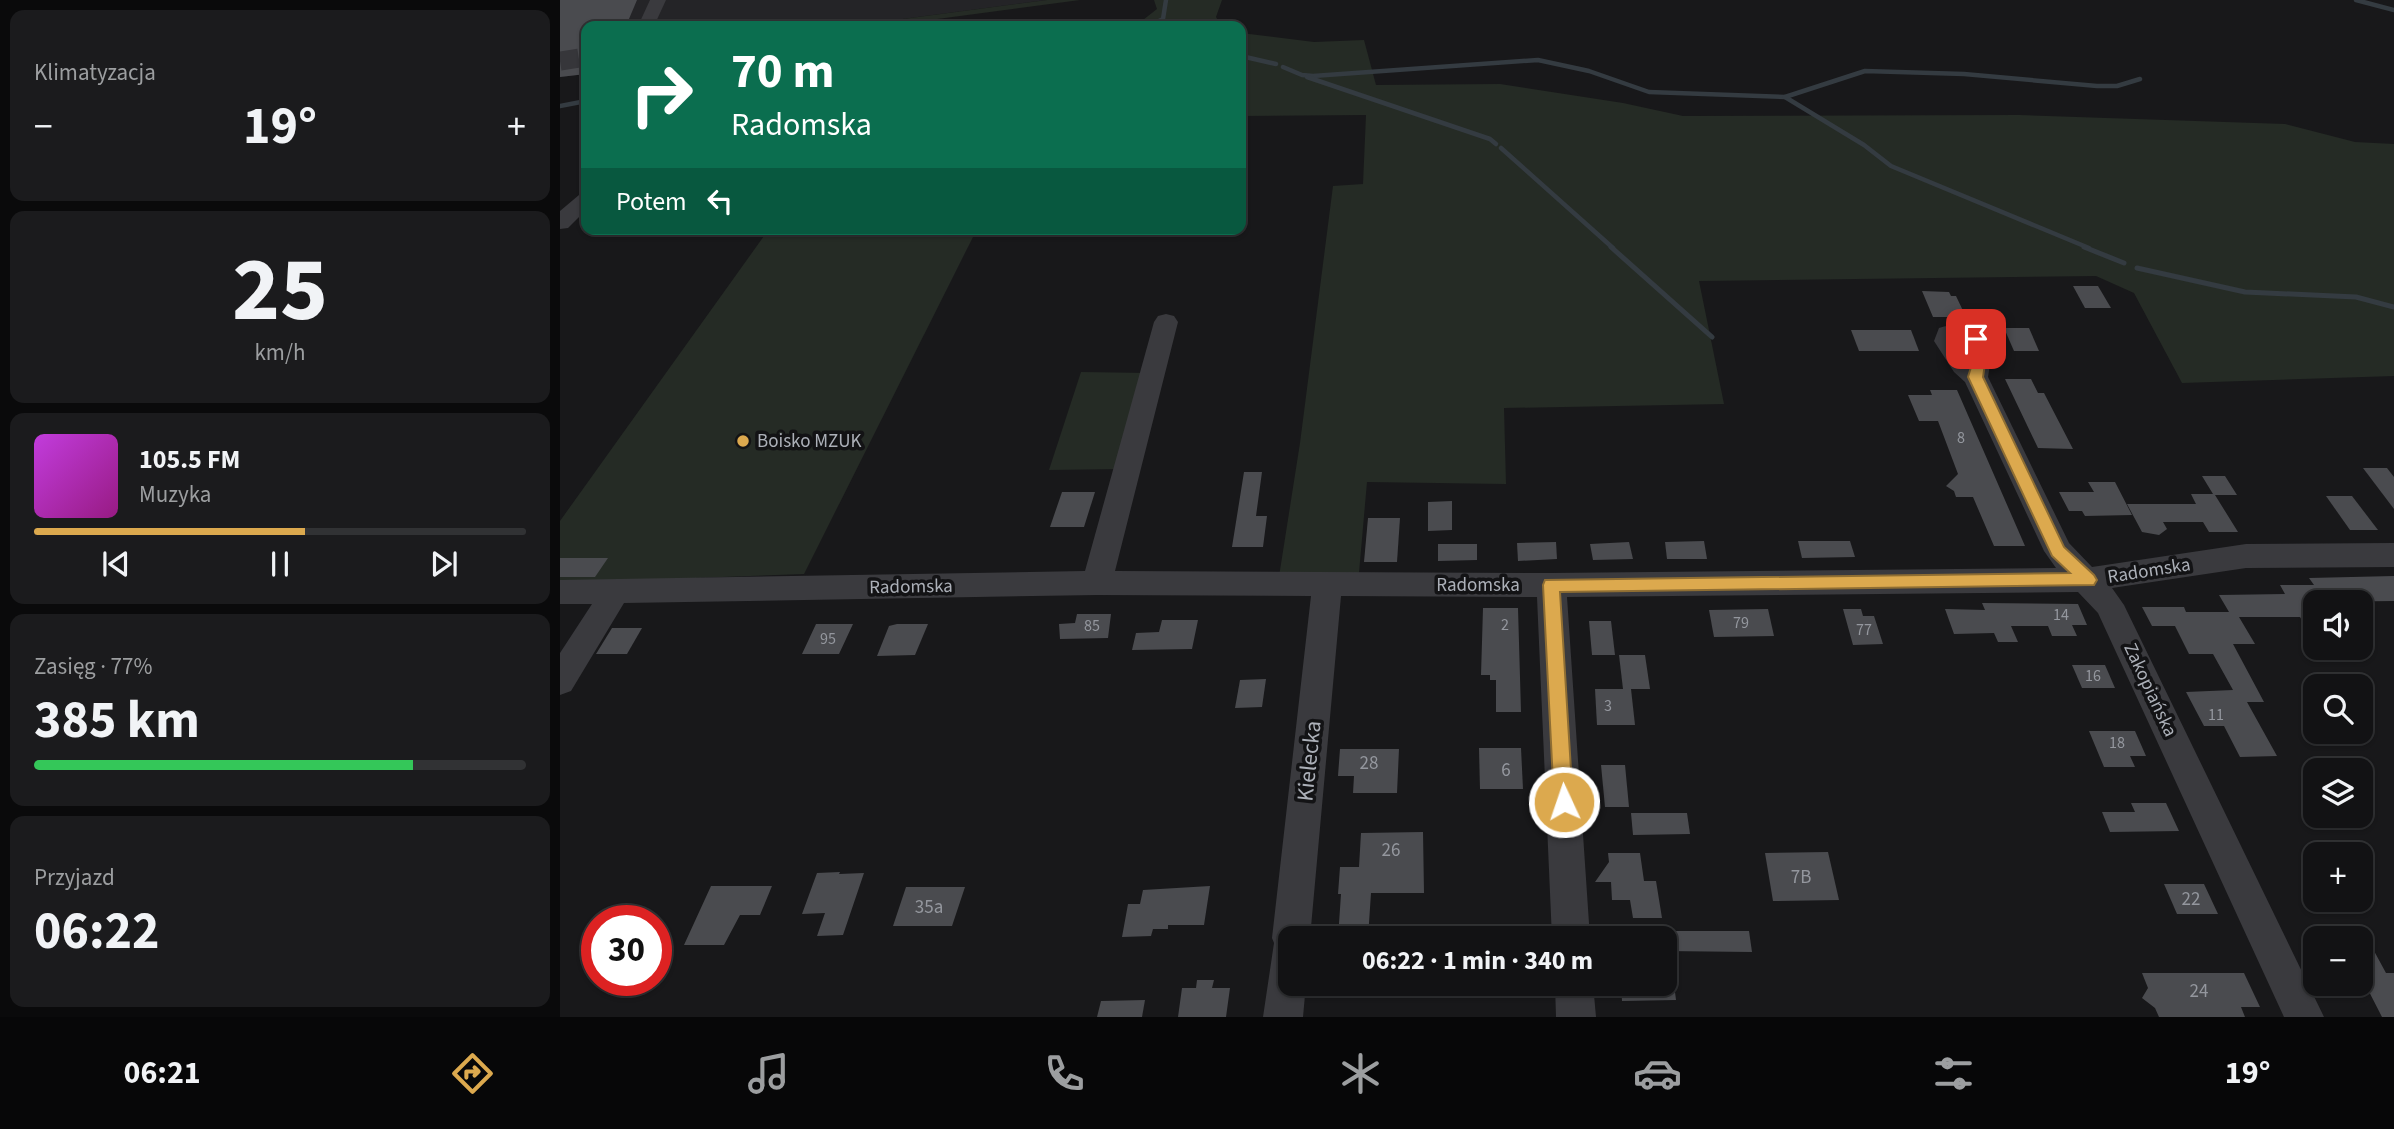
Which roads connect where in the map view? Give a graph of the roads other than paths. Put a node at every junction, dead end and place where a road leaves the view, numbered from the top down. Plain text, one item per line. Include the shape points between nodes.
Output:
1 (658, 0) edge
2 (648, 21) edge
3 (581, 204) edge
4 (560, 223) edge
5 (1166, 322) dead end
6 (1975, 377) dead end
7 (2394, 555) edge
8 (2088, 580) junction
9 (1097, 583) junction
10 (1327, 584) junction
11 (1551, 585) junction
12 (616, 591) junction
13 (560, 592) edge
14 (560, 681) edge
15 (1292, 926) edge
16 (1570, 926) edge
17 (1285, 996) edge
18 (1575, 996) edge
19 (1283, 1017) edge
20 (1576, 1017) edge
21 (2304, 1017) edge

1 - 2 street
3 - 4 street
5 - 9 street
6 - 8 street, Zakopiańska via 2058,551
7 - 8 street, Radomska via 2246,556
8 - 11 street, Radomska
8 - 21 street, Zakopiańska via 2109,605
9 - 10 street, Radomska
9 - 12 street, Radomska
10 - 11 street, Radomska
10 - 15 street, Kielecka
11 - 16 street
12 - 13 street, Radomska
12 - 14 street
17 - 19 street
18 - 20 street

